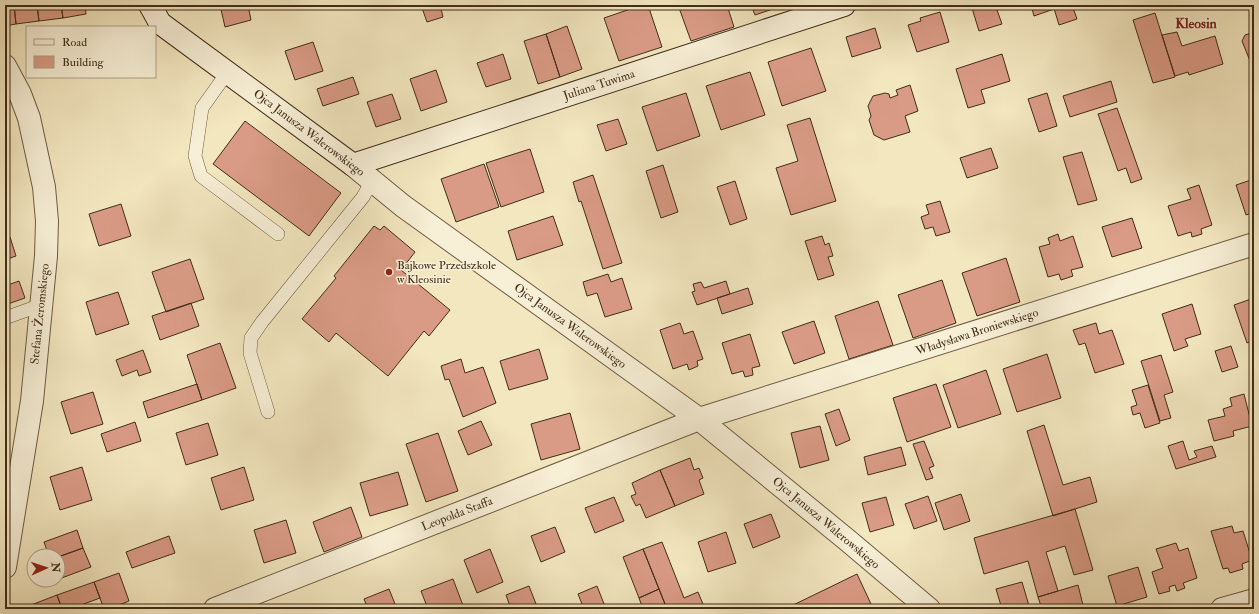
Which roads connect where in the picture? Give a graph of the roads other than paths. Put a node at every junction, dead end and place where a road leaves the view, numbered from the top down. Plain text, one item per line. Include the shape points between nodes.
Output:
1 (150, 5) edge
2 (844, 5) edge
3 (5, 66) edge
4 (227, 73) junction
5 (353, 165) junction
6 (372, 181) junction
7 (278, 234) dead end
8 (1254, 244) edge
9 (41, 305) junction
10 (5, 318) edge
11 (268, 412) dead end
12 (699, 419) junction
13 (5, 566) edge
14 (1254, 600) edge
15 (215, 609) edge
16 (929, 609) edge
17 (1222, 609) edge

1 - 4 street, Ojca Janusza Walerowskiego via 160,23
2 - 5 street, Juliana Tuwima
3 - 9 street, Stefana Żeromskiego via 29,118 44,187 47,221
4 - 5 street, Ojca Janusza Walerowskiego
4 - 7 lane via 202,108 195,156 201,176
5 - 6 street, Ojca Janusza Walerowskiego
6 - 11 lane via 363,197 251,338 250,353
6 - 12 street, Ojca Janusza Walerowskiego
8 - 12 street, Władysława Broniewskiego
9 - 10 lane
9 - 13 street, Stefana Żeromskiego via 32,401
12 - 15 street, Leopolda Staffa
12 - 16 street, Ojca Janusza Walerowskiego
14 - 17 street

